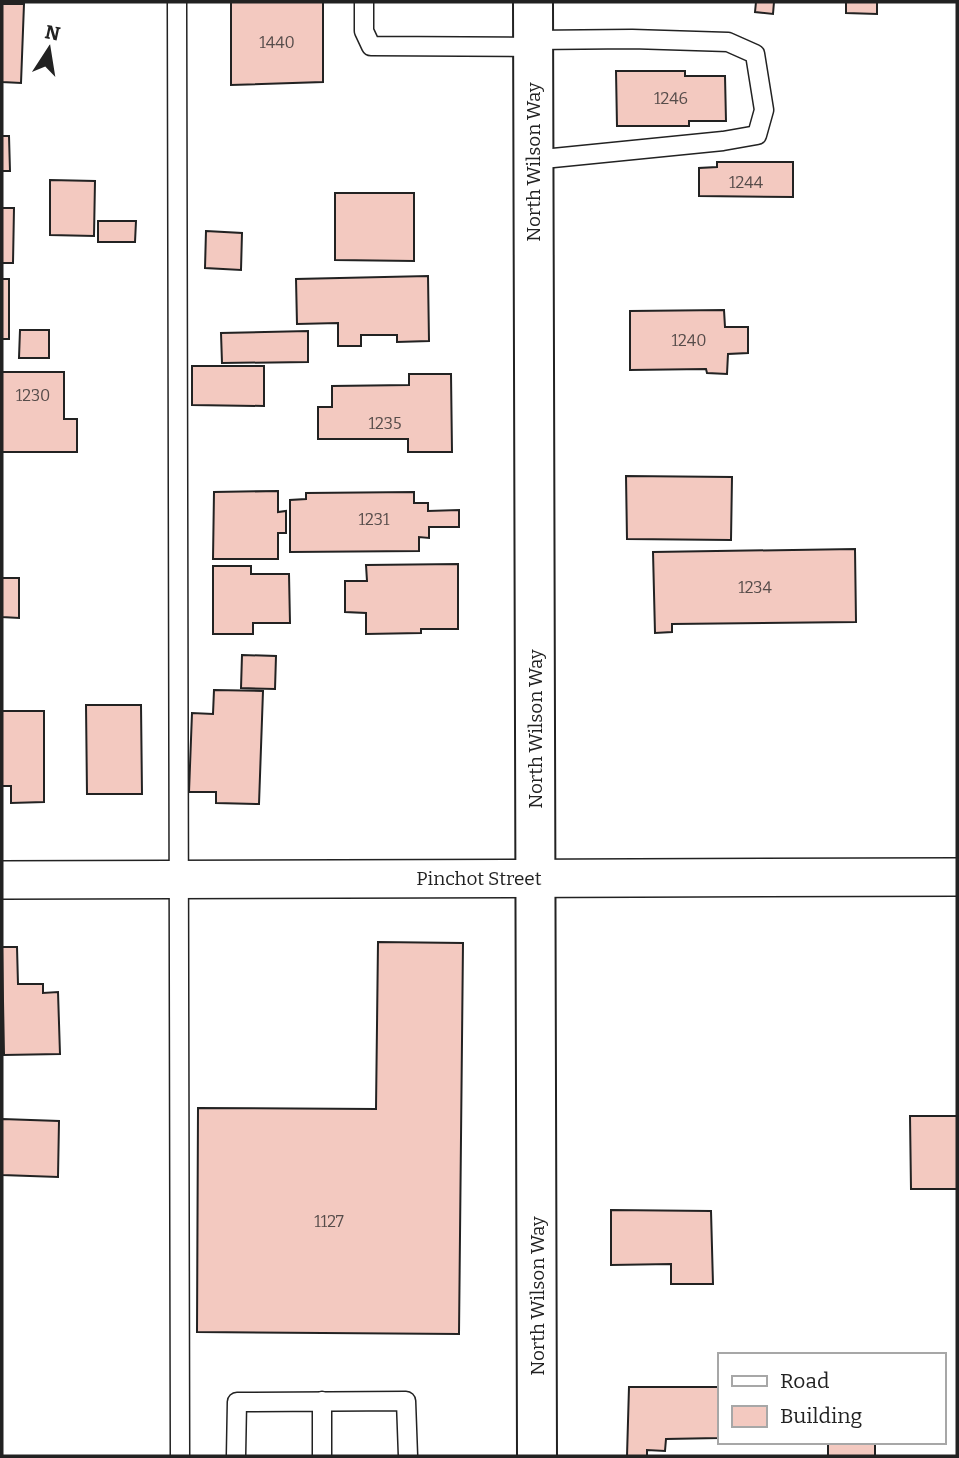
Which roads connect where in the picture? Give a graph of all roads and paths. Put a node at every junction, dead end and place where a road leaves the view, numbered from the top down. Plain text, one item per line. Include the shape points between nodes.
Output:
1 (177, 2) edge
2 (365, 2) edge
3 (533, 2) edge
4 (533, 44) junction
5 (534, 160) junction
6 (957, 877) edge
7 (535, 878) junction
8 (179, 879) junction
9 (2, 880) edge
10 (322, 1401) junction
11 (180, 1456) edge
12 (236, 1456) edge
13 (322, 1456) edge
14 (408, 1456) edge
15 (537, 1456) edge

1 - 8 lane
2 - 4 lane via 364,31 370,47
3 - 4 main road, North Wilson Way
4 - 5 main road, North Wilson Way
4 - 5 lane via 632,39 728,42 755,54 764,110 757,135
5 - 7 main road, North Wilson Way
6 - 7 street, Pinchot Street
7 - 8 street, Pinchot Street
7 - 15 main road, North Wilson Way
8 - 9 street, Pinchot Street
8 - 11 lane
10 - 12 lane via 237,1402
10 - 13 lane
10 - 14 lane via 406,1401

